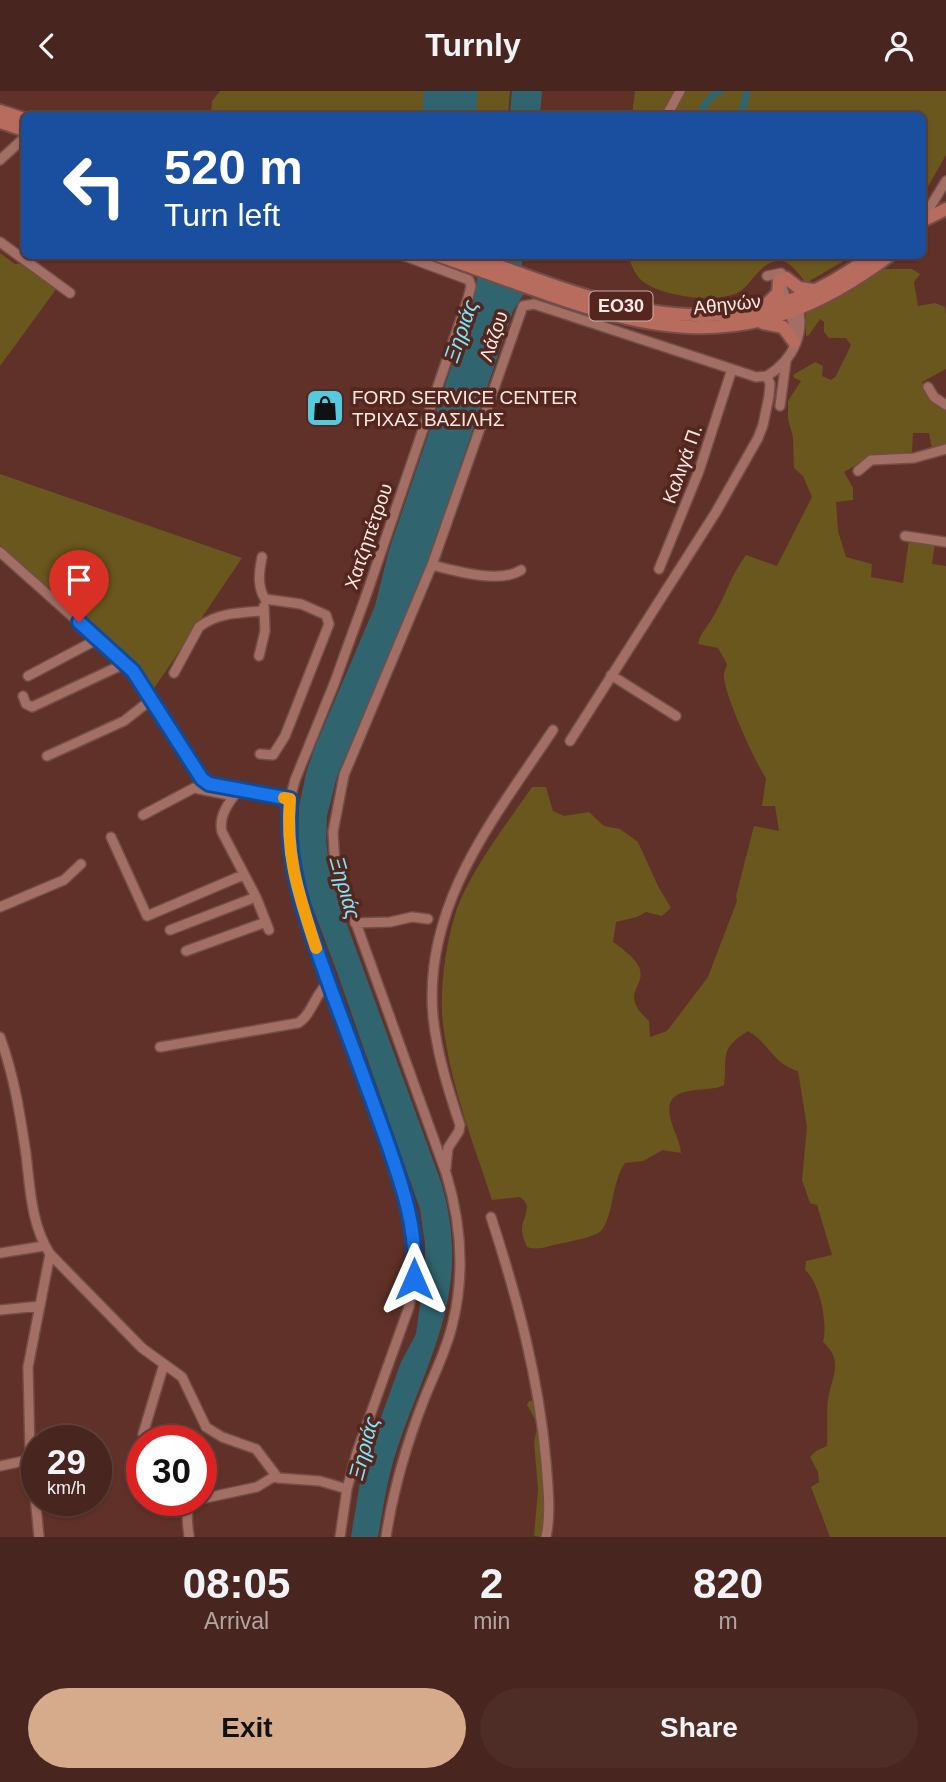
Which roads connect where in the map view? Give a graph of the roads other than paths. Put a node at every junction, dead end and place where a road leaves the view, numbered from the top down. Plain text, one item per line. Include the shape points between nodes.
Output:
1 (680, 91) edge
2 (0, 111) edge
3 (669, 112) edge
4 (21, 118) edge
5 (0, 122) edge
6 (21, 129) edge
7 (21, 141) edge
8 (0, 160) edge
9 (944, 189) edge
10 (943, 211) edge
11 (926, 219) edge
12 (926, 222) edge
13 (0, 242) edge
14 (21, 257) edge
15 (23, 259) edge
16 (413, 259) edge
17 (867, 259) edge
18 (884, 259) edge
19 (474, 261) edge
20 (783, 279) junction
21 (817, 290) junction
22 (70, 293) dead end
23 (793, 306) junction
24 (754, 316) junction
25 (794, 346) junction
26 (786, 361) junction
27 (732, 369) junction
28 (767, 376) junction
29 (928, 387) dead end
30 (946, 405) edge
31 (780, 406) dead end
32 (946, 449) edge
33 (858, 471) dead end
34 (905, 536) dead end
35 (946, 543) edge
36 (0, 552) edge
37 (262, 558) dead end
38 (432, 565) junction
39 (659, 569) dead end
40 (521, 570) dead end
41 (264, 597) junction
42 (264, 611) junction
43 (98, 639) junction
44 (259, 656) dead end
45 (126, 663) junction
46 (174, 673) dead end
47 (611, 675) junction
48 (27, 676) dead end
49 (23, 696) dead end
50 (152, 699) junction
51 (676, 716) dead end
52 (553, 730) dead end
53 (570, 741) dead end
54 (260, 754) dead end
55 (47, 756) dead end
56 (236, 793) junction
57 (290, 799) junction
58 (142, 815) dead end
59 (111, 837) dead end
60 (81, 864) dead end
61 (243, 875) junction
62 (256, 897) junction
63 (0, 907) edge
64 (428, 919) dead end
65 (355, 923) junction
66 (170, 930) dead end
67 (186, 951) dead end
68 (328, 982) junction
69 (0, 1037) edge
70 (160, 1047) dead end
71 (446, 1173) junction
72 (491, 1217) dead end
73 (47, 1250) junction
74 (0, 1253) edge
75 (40, 1306) junction
76 (0, 1310) edge
77 (164, 1364) junction
78 (29, 1425) edge
79 (146, 1425) edge
80 (21, 1462) edge
81 (0, 1466) edge
82 (275, 1476) junction
83 (346, 1489) junction
84 (217, 1496) edge
85 (37, 1516) edge
86 (188, 1516) edge
87 (39, 1537) edge
88 (189, 1537) edge
89 (340, 1537) edge
90 (386, 1537) edge
91 (546, 1537) edge

1 - 3 street
2 - 4 main road
5 - 6 main road
7 - 8 street
9 - 11 street
10 - 12 main road
13 - 14 street
15 - 22 street
16 - 57 street, Χατζηπέτρου via 464,277 470,282 468,298 367,593
17 - 21 main road, Αθηνών / ΕΟ30
18 - 23 main road, Αθηνών / ΕΟ30 via 838,291
19 - 24 main road, Αθηνών / ΕΟ30 via 527,282 654,313
20 - 21 main road via 799,288
20 - 23 street
20 - 24 main road via 776,296
21 - 23 main road, Αθηνών / ΕΟ30
23 - 24 main road, Αθηνών / ΕΟ30
23 - 25 street
24 - 25 main road via 783,327
25 - 26 street
26 - 28 street
26 - 31 street
27 - 28 street
27 - 38 street, Λάζου via 530,304 520,309
27 - 39 street, Καλιγά Π.
28 - 47 street via 768,404 758,438
29 - 30 street
32 - 33 street via 914,458 870,460
34 - 35 street
36 - 43 street
37 - 41 street via 258,574
38 - 40 street via 503,577
38 - 65 street, Λάζου via 340,791 334,858
41 - 42 street
41 - 54 street via 308,606 326,615 329,624 281,744 273,755
42 - 44 street
42 - 46 street via 206,622
43 - 45 street
43 - 48 street
45 - 49 street via 32,707
45 - 50 street
47 - 51 street
47 - 53 street
50 - 55 street via 124,721
50 - 56 street via 202,779
52 - 71 street via 475,848 444,920 433,1014 441,1065 460,1125 449,1148
56 - 57 street
56 - 58 street via 194,788
56 - 61 street via 220,825
57 - 68 street, Χατζηπέτρου via 291,866
59 - 61 street via 147,916
60 - 63 street via 64,880
61 - 62 street
62 - 66 street
62 - 67 street via 268,926
64 - 65 street
65 - 71 street, Λάζου
68 - 70 street via 298,1023
68 - 83 street, Χατζηπέτρου via 400,1177 414,1252 404,1325
69 - 73 street via 12,1078 33,1210
71 - 90 street, Λάζου via 459,1225 457,1303 448,1341 401,1464
72 - 91 street via 542,1412 548,1490
73 - 74 street
73 - 75 street
73 - 77 street via 135,1341
75 - 76 street
75 - 78 street via 28,1367
77 - 79 street
77 - 82 street via 185,1381 206,1427 256,1449
80 - 81 street
82 - 83 street
82 - 84 street via 257,1487
83 - 89 street, Χατζηπέτρου
85 - 87 street
86 - 88 street

